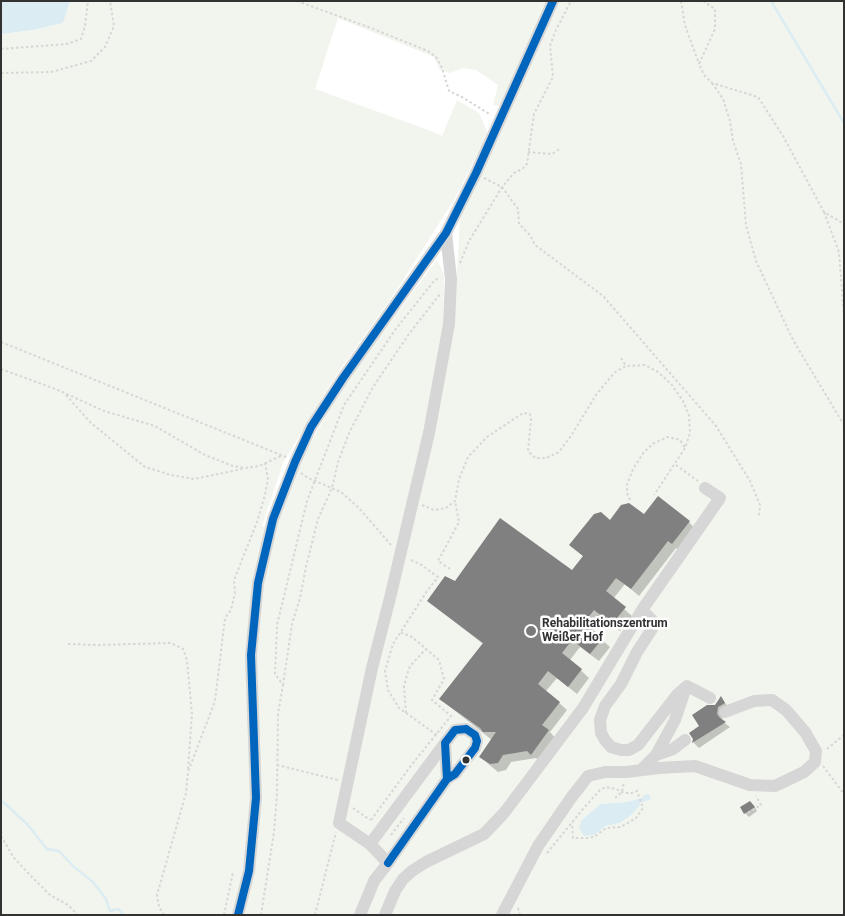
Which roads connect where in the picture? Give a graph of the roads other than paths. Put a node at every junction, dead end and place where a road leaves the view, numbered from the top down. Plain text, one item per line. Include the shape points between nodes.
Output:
1 (553, 1) edge
2 (446, 233) junction
3 (706, 488) road end
4 (642, 610) junction
5 (687, 686) junction
6 (710, 698) dead end
7 (725, 712) dead end
8 (441, 739) junction
9 (685, 740) dead end
10 (656, 755) junction
11 (641, 770) junction
12 (447, 780) junction
13 (370, 844) junction
14 (388, 863) junction
15 (238, 915) edge
16 (360, 915) edge
17 (385, 915) edge
18 (502, 915) edge

1 - 2 street
2 - 13 street via 451,275 449,324 429,433 338,824
2 - 15 street via 311,427 273,519 258,583 252,655 256,798 249,871
3 - 4 street via 720,498
4 - 5 street via 652,620 652,629 605,706 600,720 605,740 611,747 621,750 638,745
4 - 17 street via 583,708 504,813 484,834 426,862 408,875 395,891
5 - 6 street
5 - 10 street via 675,720
7 - 11 street via 754,701 772,700 786,710 805,732 816,751 815,762 804,772 775,786 750,786 695,766
8 - 12 street
8 - 12 street via 460,728 475,735 477,741 455,774
8 - 13 street
9 - 10 street
10 - 11 street
11 - 18 street via 588,776 538,846
12 - 14 street
13 - 14 street
14 - 16 street via 374,881

